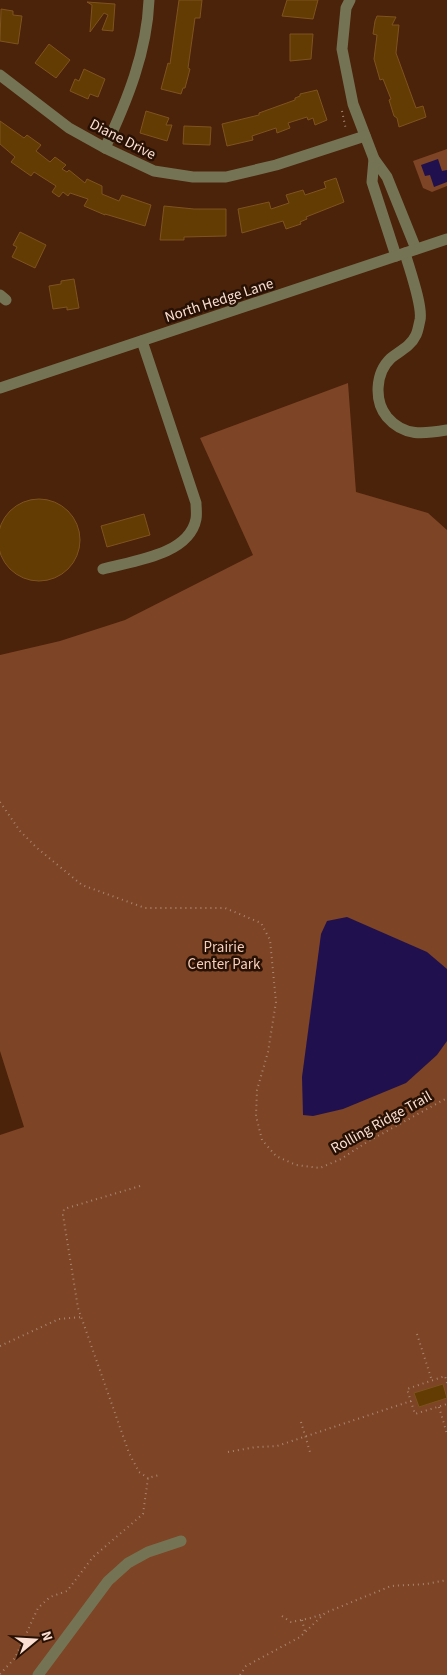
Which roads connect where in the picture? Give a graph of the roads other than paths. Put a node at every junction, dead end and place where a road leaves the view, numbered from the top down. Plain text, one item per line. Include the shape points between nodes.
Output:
1 (149, 0) edge
2 (350, 0) edge
3 (0, 75) edge
4 (365, 136) junction
5 (105, 148) junction
6 (374, 159) junction
7 (447, 239) edge
8 (405, 253) junction
9 (142, 341) junction
10 (0, 388) edge
11 (447, 430) edge
12 (104, 569) dead end
13 (181, 1541) dead end
14 (38, 1675) edge

1 - 5 street via 140,59 124,109
2 - 4 street via 346,8 342,49 353,104
3 - 5 street, Diane Drive via 69,128
4 - 5 street, Diane Drive via 276,165 226,177 192,178 154,171
4 - 6 street
6 - 8 street via 387,177
6 - 8 street via 372,182
7 - 8 street, North Hedge Lane
8 - 9 street, North Hedge Lane
8 - 11 street via 421,317 416,335 380,373 378,391 382,411 395,426 412,433
9 - 10 street, North Hedge Lane
9 - 12 street via 196,503 197,519 190,534 178,546
13 - 14 street via 128,1562 108,1580

